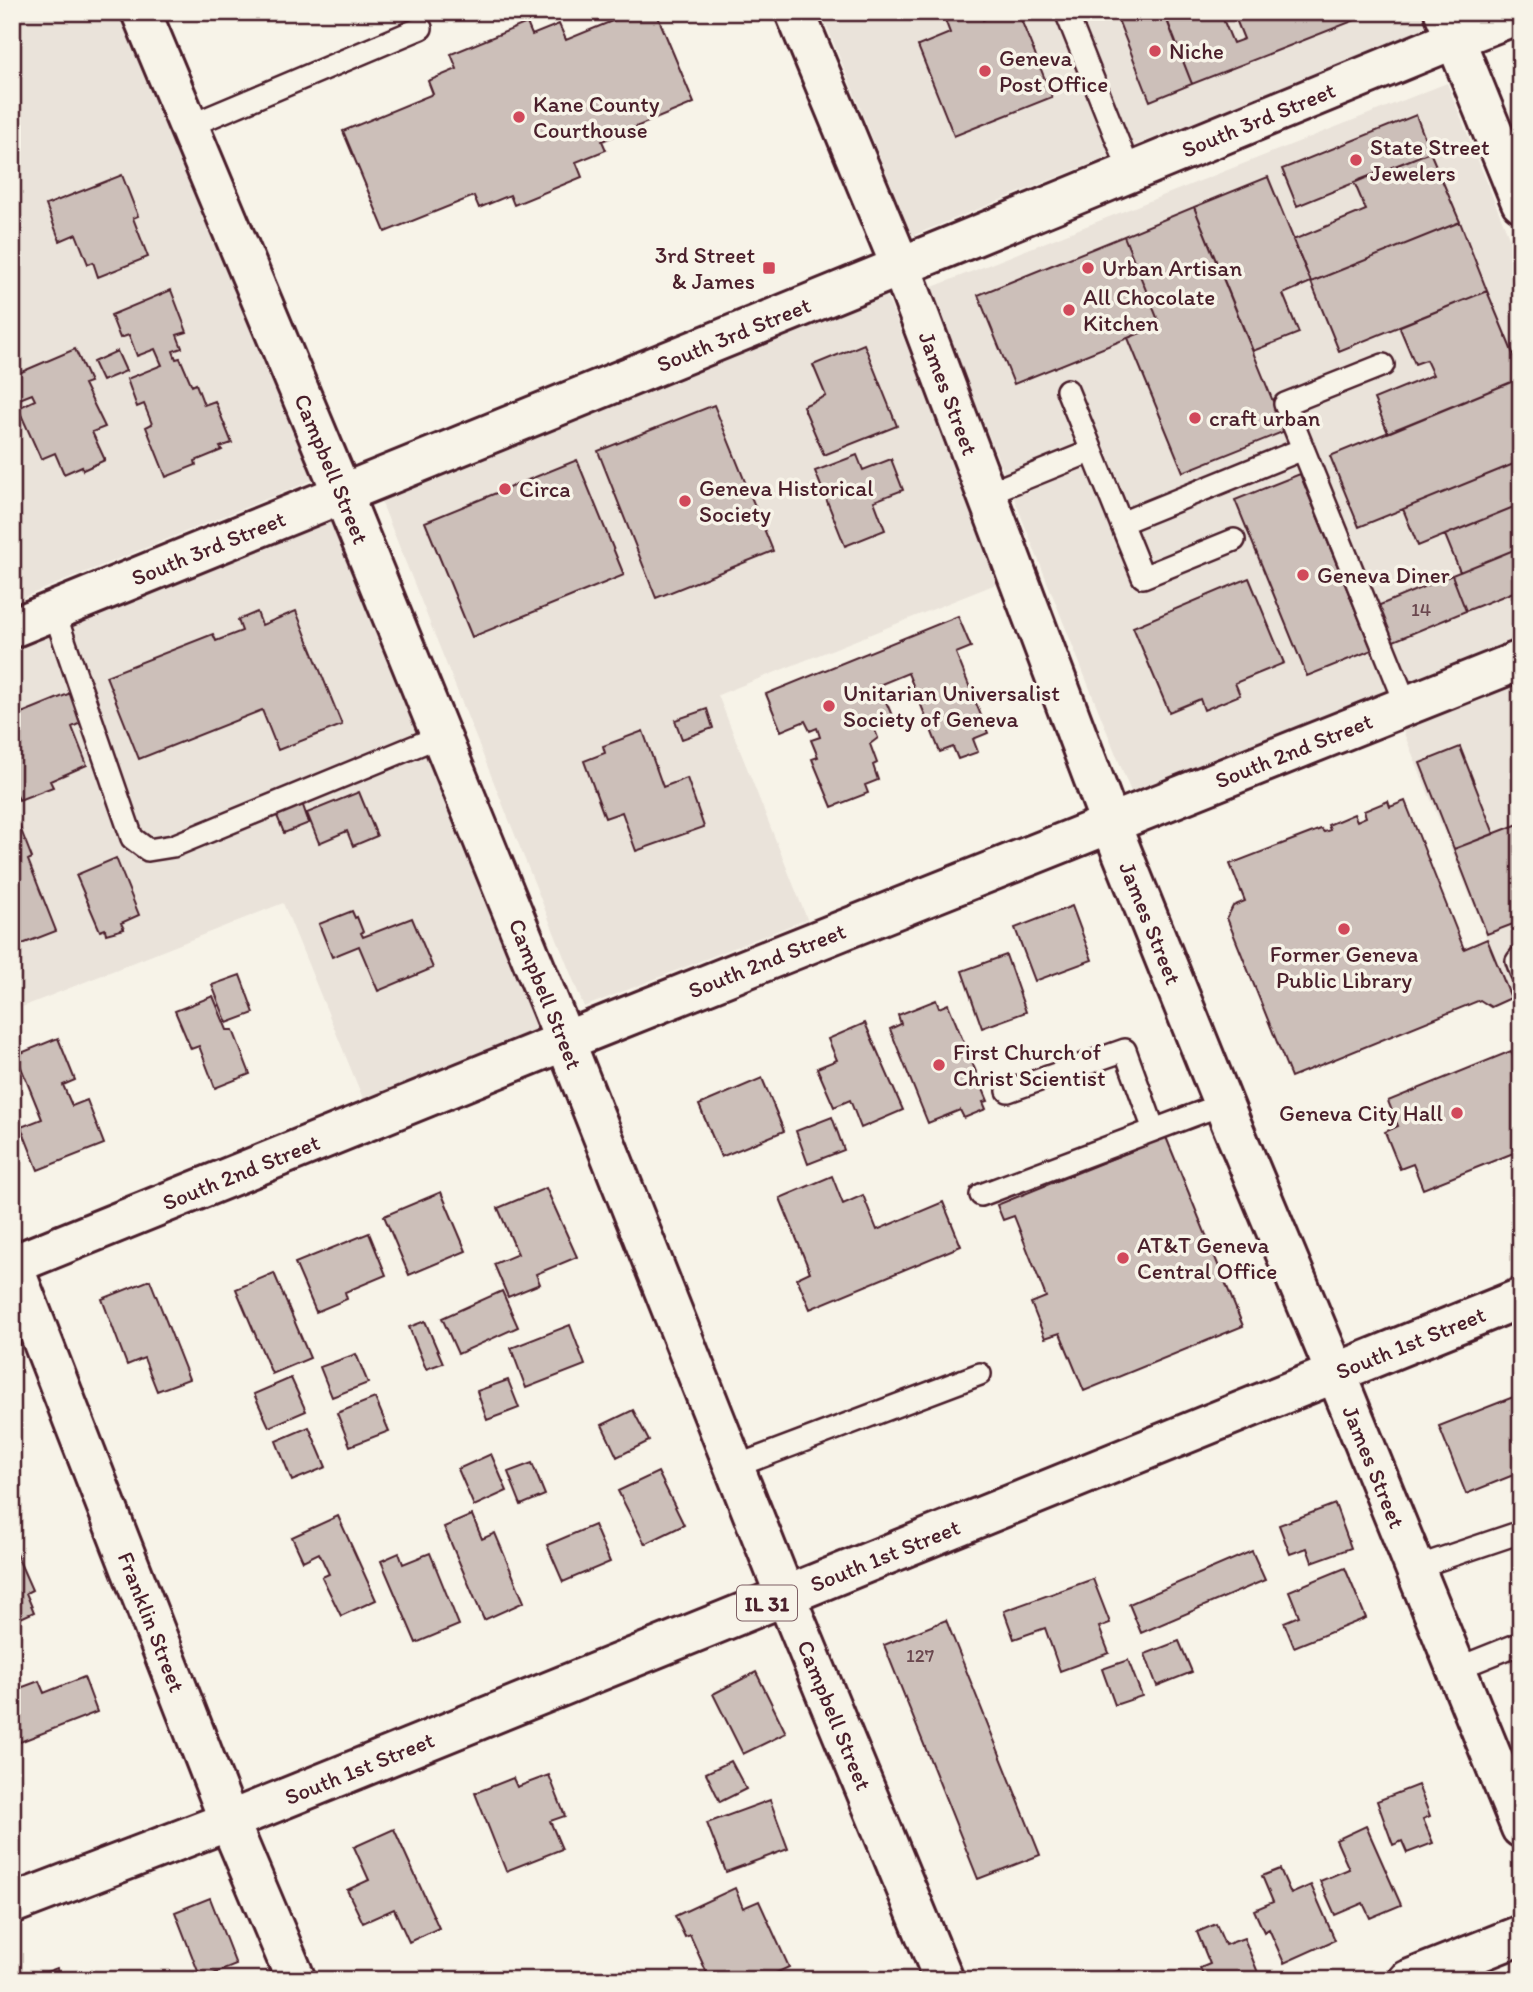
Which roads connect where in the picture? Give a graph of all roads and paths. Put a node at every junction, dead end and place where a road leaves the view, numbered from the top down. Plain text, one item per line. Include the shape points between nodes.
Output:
1 (141, 12) edge
2 (794, 12) edge
3 (1066, 12) edge
4 (1521, 13) edge
5 (1450, 25) edge
6 (421, 28) dead end
7 (189, 126) junction
8 (1130, 172) junction
9 (1521, 202) edge
10 (901, 267) junction
11 (1383, 365) dead end
12 (1067, 390) dead end
13 (1303, 449) junction
14 (1092, 452) junction
15 (342, 493) junction
16 (986, 494) junction
17 (1121, 523) junction
18 (1234, 540) dead end
19 (54, 611) junction
20 (12, 628) edge
21 (1521, 660) edge
22 (1407, 706) junction
23 (440, 736) junction
24 (1111, 825) junction
25 (1521, 956) edge
26 (1521, 972) edge
27 (565, 1041) junction
28 (1008, 1091) dead end
29 (1223, 1104) junction
30 (1154, 1130) junction
31 (981, 1195) dead end
32 (12, 1264) edge
33 (1521, 1298) edge
34 (980, 1374) dead end
35 (1335, 1374) junction
36 (734, 1467) junction
37 (1521, 1532) edge
38 (1415, 1568) junction
39 (785, 1595) junction
40 (1521, 1643) edge
41 (1456, 1669) junction
42 (229, 1821) junction
43 (1521, 1828) edge
44 (12, 1904) edge
45 (1521, 1935) edge
46 (296, 1980) edge
47 (944, 1980) edge
48 (1408, 1980) edge

1 - 7 street, Campbell Street
2 - 10 street, James Street
3 - 8 lane
4 - 5 street, South 3rd Street
5 - 8 street, South 3rd Street
5 - 9 street
6 - 7 lane
7 - 15 street, Campbell Street
8 - 10 street, South 3rd Street
10 - 15 street, South 3rd Street
10 - 16 street, James Street
11 - 13 lane via 1285,404
12 - 14 lane
13 - 17 lane
13 - 22 lane
14 - 16 lane
14 - 17 lane
15 - 19 street, South 3rd Street
15 - 23 street, Campbell Street
16 - 24 street, James Street
17 - 18 lane via 1143,577
19 - 20 street, South 3rd Street
19 - 23 lane via 132,838 148,850 173,846
21 - 22 street, South 2nd Street
22 - 24 street, South 2nd Street
23 - 27 street, Campbell Street
24 - 27 street, South 2nd Street
24 - 29 street, James Street
25 - 26 lane via 1517,961
27 - 32 street, South 2nd Street
27 - 36 street, Campbell Street
28 - 30 lane via 1125,1051
29 - 30 lane
29 - 35 street, James Street
30 - 31 lane
32 - 42 street, Franklin Street
33 - 35 street, South 1st Street / IL 31
34 - 36 lane
35 - 38 street, James Street
35 - 39 street, South 1st Street / IL 31
36 - 39 street, Campbell Street
37 - 38 lane
38 - 41 street, James Street
39 - 42 street, South 1st Street / IL 31
39 - 47 street, Campbell Street
40 - 41 lane
41 - 43 street, James Street
42 - 44 street, South 1st Street / IL 31
42 - 46 street, Franklin Street
45 - 48 street

